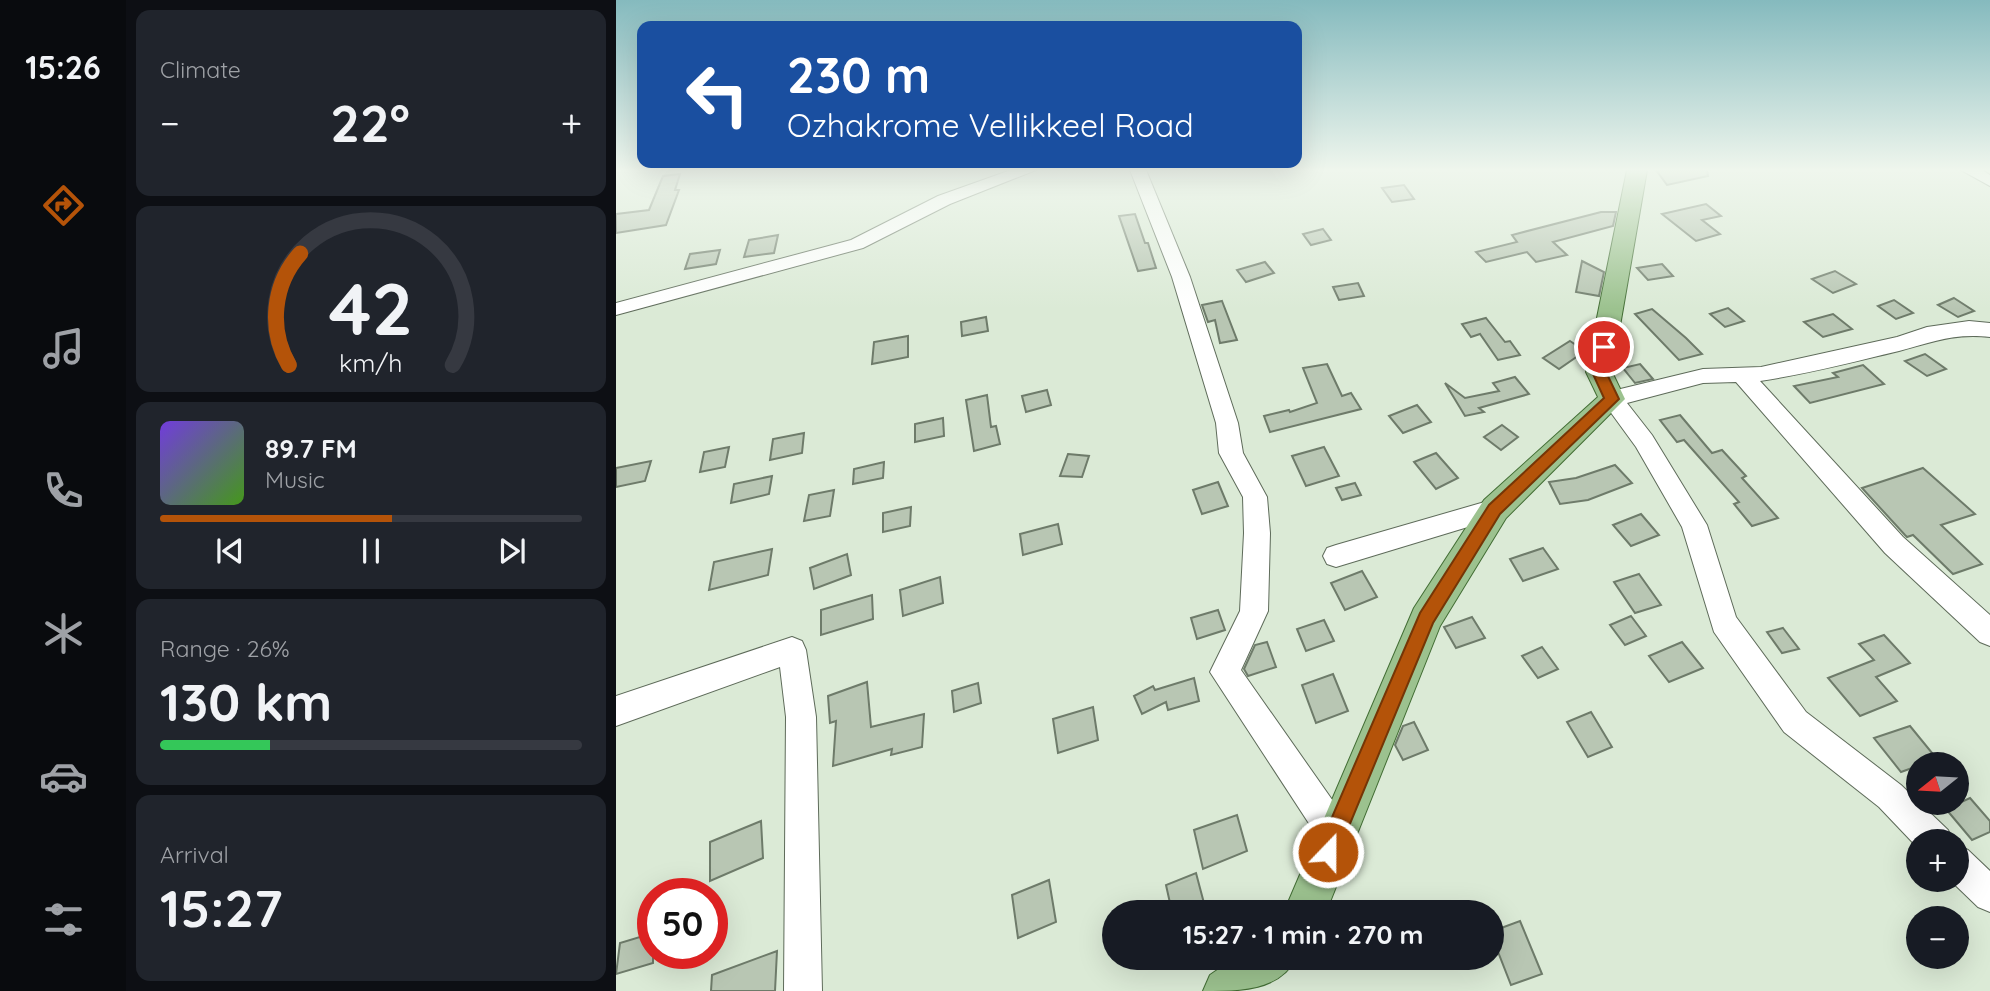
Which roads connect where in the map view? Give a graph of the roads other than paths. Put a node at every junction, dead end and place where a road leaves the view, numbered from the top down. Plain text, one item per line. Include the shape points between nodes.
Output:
1 (912, 216) edge
2 (1157, 216) edge
3 (1628, 216) edge
4 (616, 309) edge
5 (1990, 330) edge
6 (1741, 374) junction
7 (1612, 399) junction
8 (1494, 509) junction
9 (1336, 556) dead end
10 (1990, 633) edge
11 (616, 711) edge
12 (1923, 829) edge
13 (1335, 832) junction
14 (1969, 875) edge
15 (1990, 895) edge
16 (1310, 900) edge
17 (1256, 970) edge
18 (803, 991) edge
19 (1226, 991) edge

1 - 4 street via 857,244
2 - 13 street via 1217,389 1231,453 1255,497 1254,611 1225,672
3 - 7 main road via 1599,372
5 - 6 street via 1927,334 1808,365
6 - 7 street via 1703,376
6 - 10 street via 1894,545
7 - 8 main road
7 - 12 street via 1644,440 1694,525 1724,623 1795,722 1890,796
8 - 9 street
8 - 13 main road via 1426,619
11 - 18 street via 792,650 801,717
13 - 16 main road
14 - 15 street
17 - 19 main road

